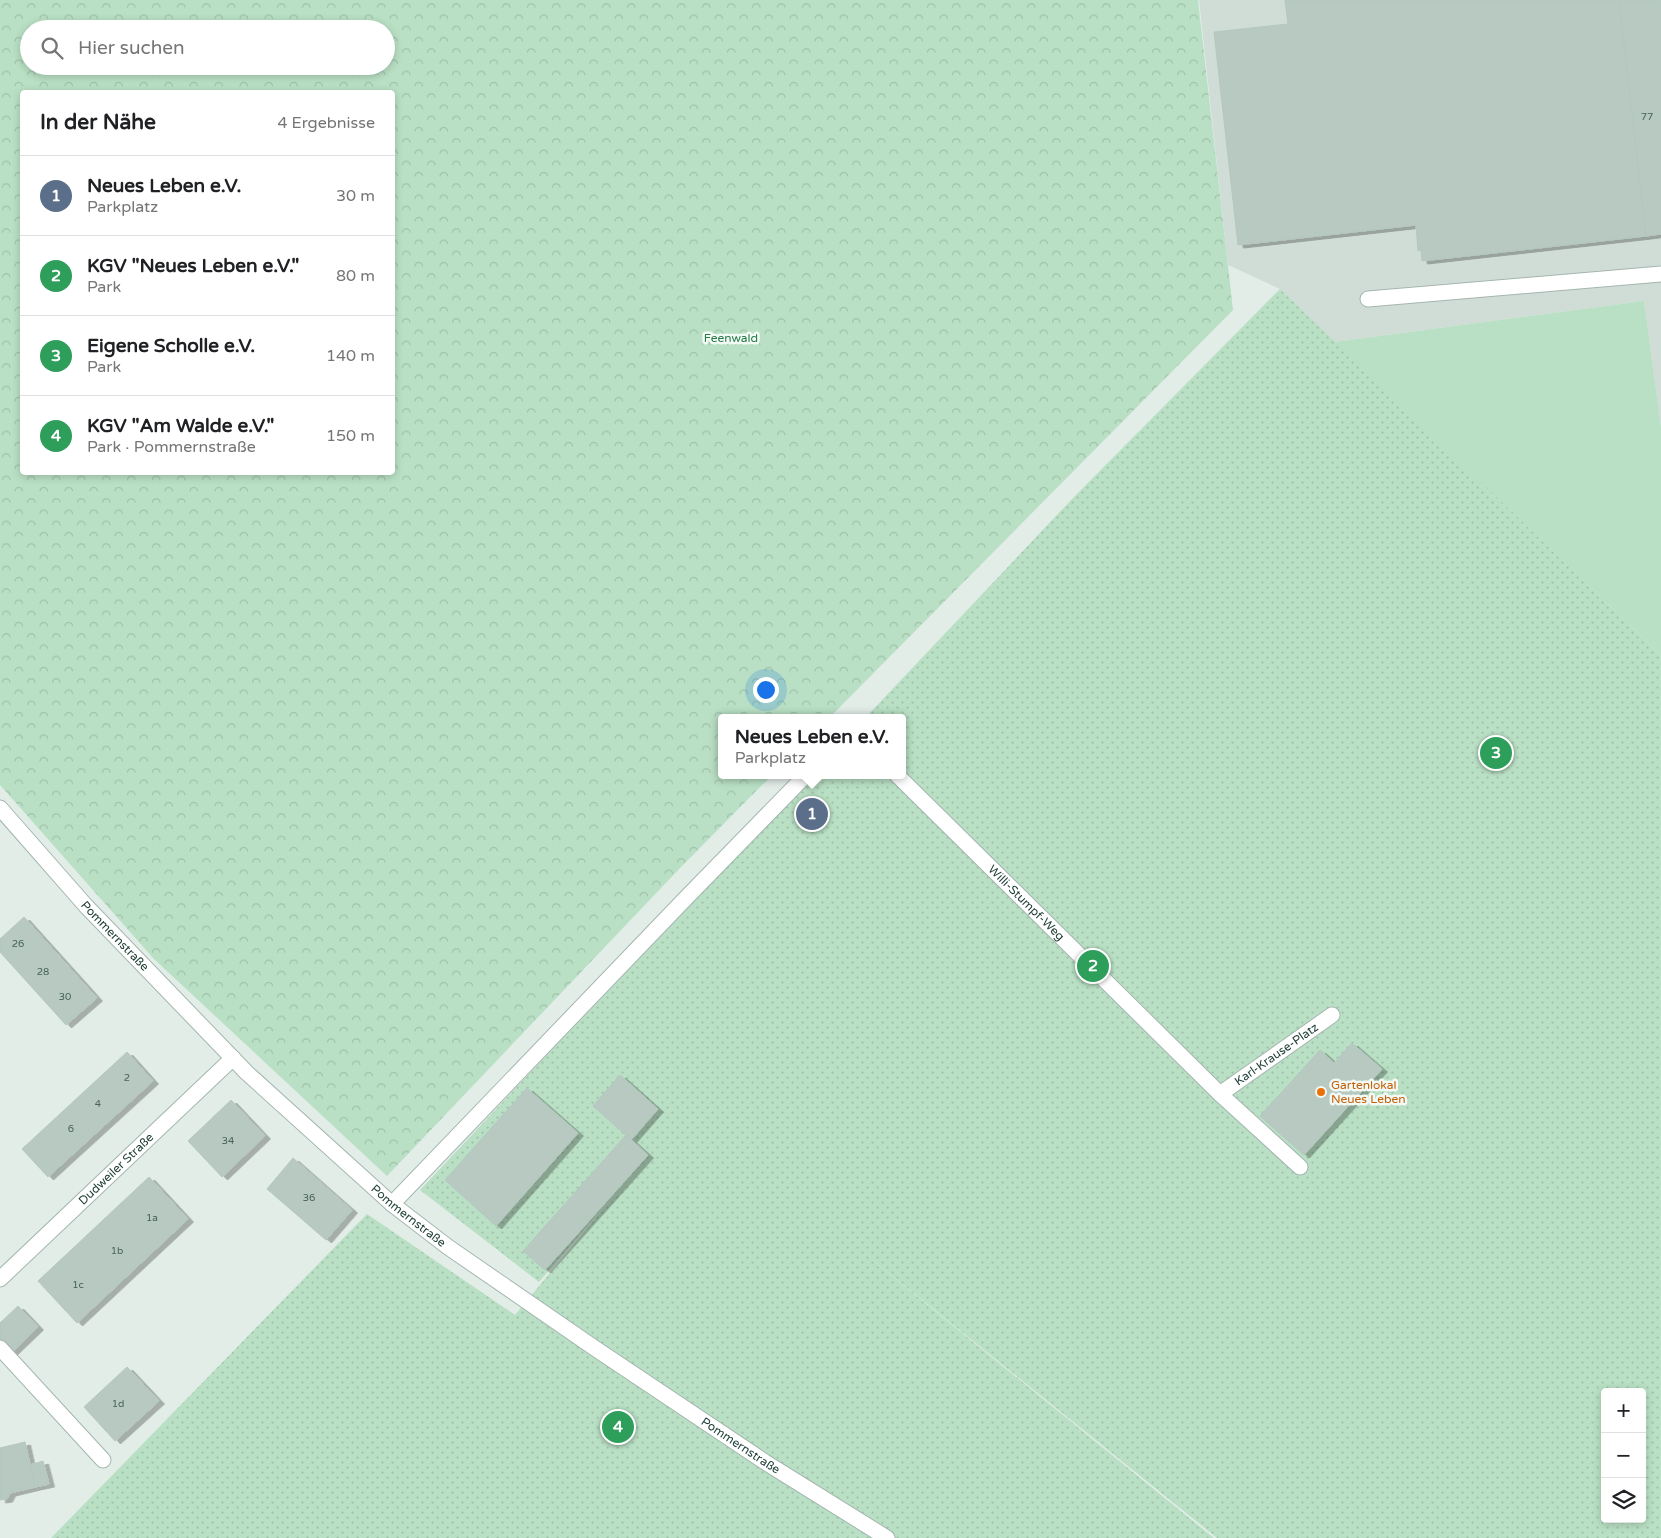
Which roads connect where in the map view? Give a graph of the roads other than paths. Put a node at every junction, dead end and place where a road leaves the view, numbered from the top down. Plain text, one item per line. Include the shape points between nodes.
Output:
1 (1661, 274) edge
2 (1368, 299) dead end
3 (802, 779) edge
4 (901, 779) edge
5 (0, 808) edge
6 (1332, 1016) dead end
7 (233, 1058) junction
8 (1220, 1094) junction
9 (1300, 1167) dead end
10 (392, 1204) junction
11 (0, 1279) edge
12 (0, 1348) edge
13 (103, 1460) dead end
14 (887, 1538) edge

1 - 2 street
3 - 10 street
4 - 8 street, Willi-Stumpf-Weg
5 - 7 street, Pommernstraße via 86,906
6 - 8 street, Karl-Krause-Platz
7 - 10 street, Pommernstraße
7 - 11 street, Dudweiler Straße
8 - 9 street, Willi-Stumpf-Weg
10 - 14 street, Pommernstraße via 448,1247 596,1349 765,1462
12 - 13 street

